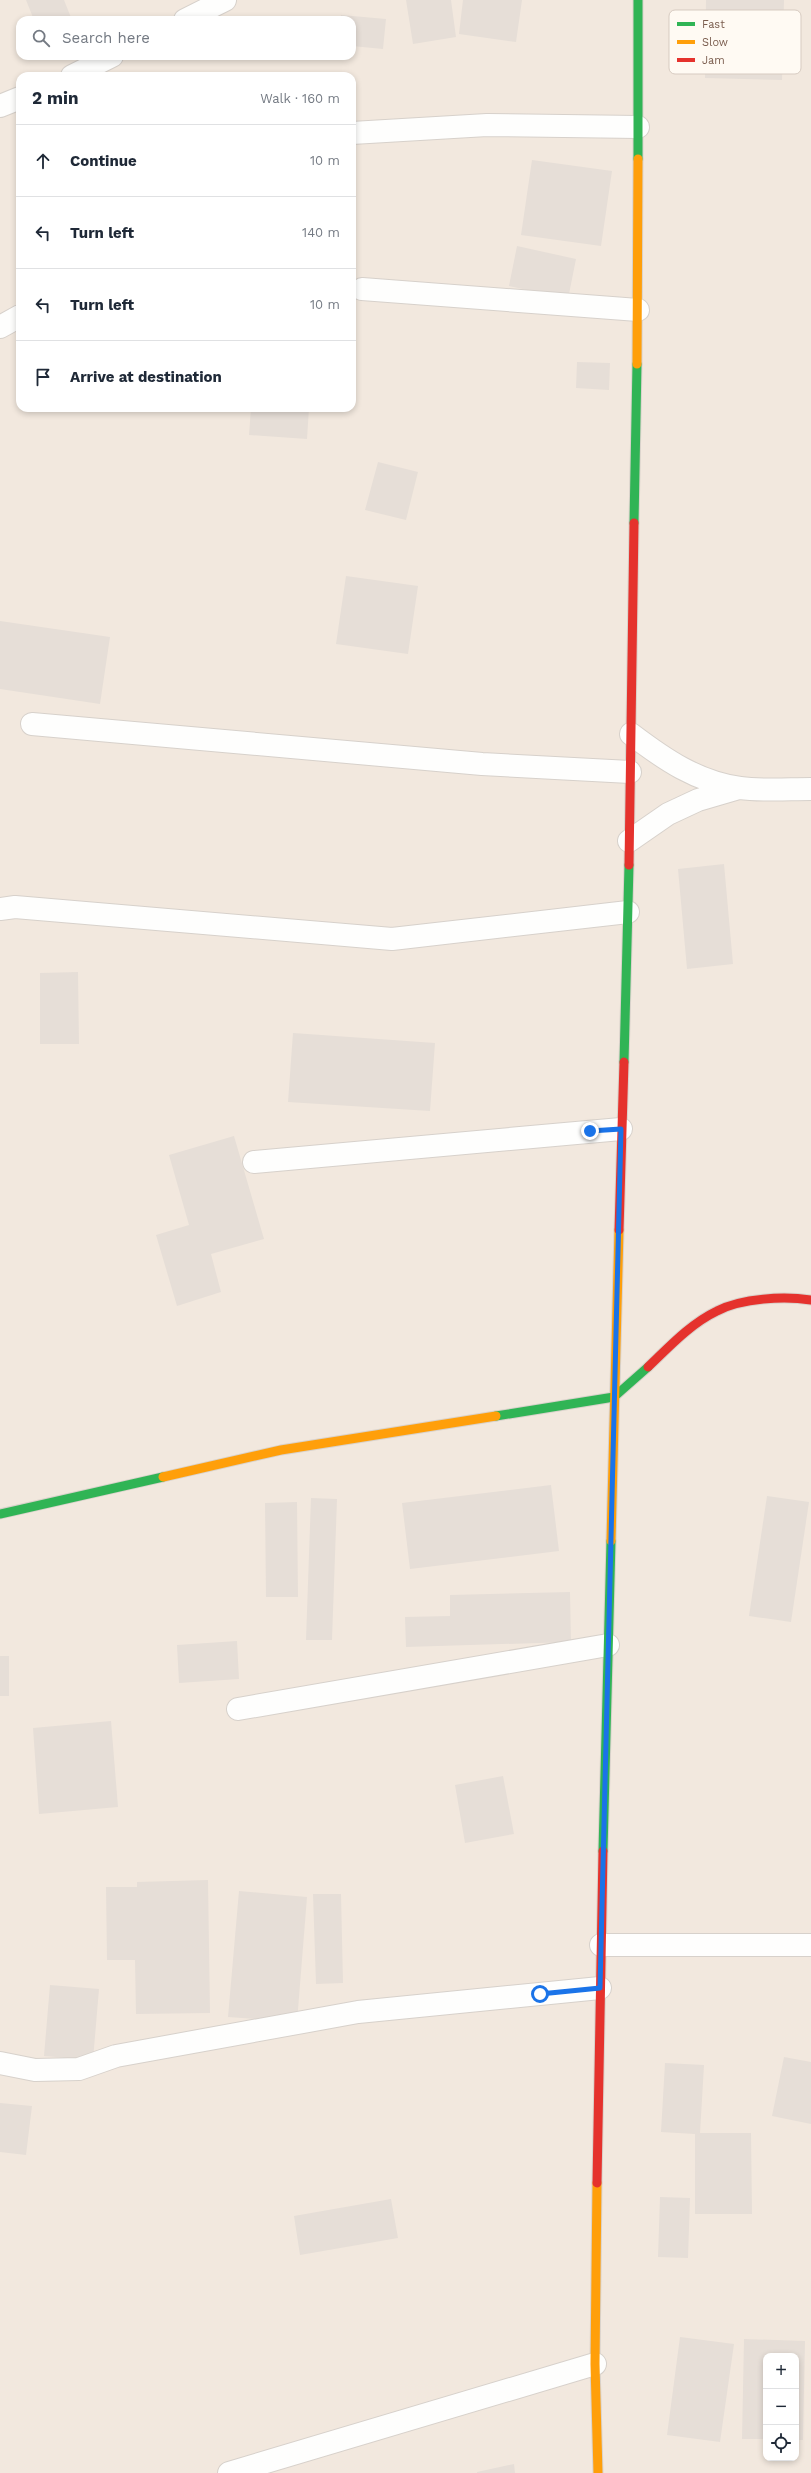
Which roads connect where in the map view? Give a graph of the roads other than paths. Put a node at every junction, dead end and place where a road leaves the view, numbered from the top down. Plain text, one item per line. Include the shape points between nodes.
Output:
1 (225, 0) edge
2 (638, 0) edge
3 (193, 16) edge
4 (104, 60) edge
5 (80, 72) edge
6 (16, 100) edge
7 (0, 106) edge
8 (638, 127) junction
9 (356, 133) edge
10 (362, 289) dead end
11 (638, 310) junction
12 (16, 318) edge
13 (0, 327) edge
14 (32, 724) dead end
15 (631, 734) junction
16 (630, 772) junction
17 (740, 788) junction
18 (811, 789) edge
19 (629, 841) junction
20 (0, 909) edge
21 (628, 912) junction
22 (621, 1129) junction
23 (254, 1162) dead end
24 (811, 1300) edge
25 (614, 1397) junction
26 (0, 1514) edge
27 (608, 1645) junction
28 (238, 1709) dead end
29 (601, 1945) junction
30 (811, 1945) edge
31 (600, 1988) junction
32 (0, 2063) edge
33 (595, 2364) junction
34 (229, 2473) edge
35 (598, 2473) edge

1 - 3 street
2 - 8 street
4 - 5 street
6 - 7 street
8 - 9 street via 487,125
8 - 11 street
10 - 11 street
11 - 15 street
12 - 13 street
14 - 16 street via 482,764
15 - 16 street
15 - 17 street via 665,760 697,777
16 - 19 street
17 - 18 street
17 - 19 street via 698,800 668,814
19 - 21 street
20 - 21 street via 15,907 392,939
21 - 22 street
22 - 23 street
22 - 25 street
24 - 25 street via 757,1300 718,1310 685,1332
25 - 26 street via 281,1450
25 - 27 street
27 - 28 street
27 - 29 street
29 - 30 street
29 - 31 street
31 - 32 street via 358,2012 116,2056 79,2069 35,2070
31 - 33 street
33 - 34 street
33 - 35 street

